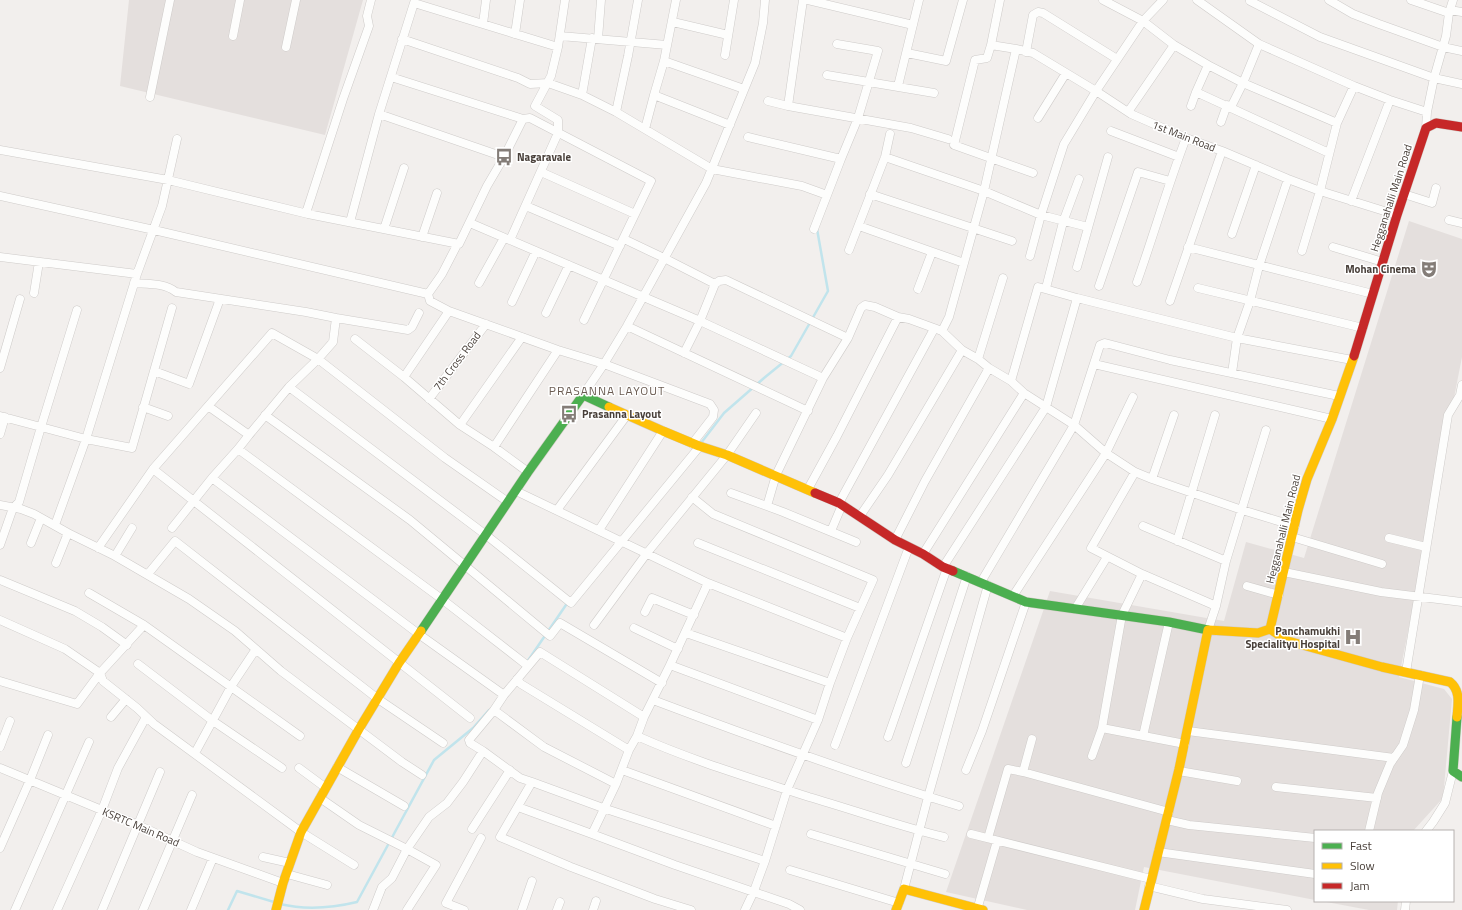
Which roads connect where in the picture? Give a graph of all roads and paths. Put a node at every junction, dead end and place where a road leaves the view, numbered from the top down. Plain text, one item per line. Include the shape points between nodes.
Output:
1 (170, 0) edge
2 (240, 0) edge
3 (296, 0) edge
4 (371, 0) edge
5 (486, 0) edge
6 (520, 0) edge
7 (565, 0) edge
8 (601, 0) edge
9 (638, 0) edge
10 (676, 0) edge
11 (734, 0) edge
12 (765, 0) edge
13 (803, 0) edge
14 (808, 0) edge
15 (919, 0) edge
16 (963, 0) edge
17 (1000, 0) edge
18 (1103, 0) edge
19 (1197, 0) edge
20 (1329, 0) edge
21 (1411, 0) edge
22 (1453, 0) edge
23 (1160, 1) edge
24 (1250, 1) dead end
25 (1449, 12) junction
26 (1462, 12) edge
27 (1142, 21) junction
28 (673, 22) junction
29 (483, 24) junction
30 (913, 25) junction
31 (514, 34) junction
32 (728, 35) junction
33 (232, 36) dead end
34 (560, 36) junction
35 (402, 39) junction
36 (595, 39) junction
37 (630, 42) junction
38 (837, 44) dead end
39 (1259, 44) junction
40 (667, 45) junction
41 (990, 45) junction
42 (1174, 45) junction
43 (1443, 46) junction
44 (286, 47) dead end
45 (558, 47) junction
46 (1016, 49) junction
47 (1462, 51) edge
48 (1026, 52) junction
49 (907, 53) junction
50 (725, 55) dead end
51 (1118, 59) junction
52 (664, 61) junction
53 (1208, 65) junction
54 (1066, 73) junction
55 (827, 75) dead end
56 (391, 77) junction
57 (1434, 78) junction
58 (868, 82) junction
59 (548, 83) junction
60 (1243, 83) junction
61 (1462, 84) edge
62 (898, 86) junction
63 (1354, 86) junction
64 (744, 89) junction
65 (1096, 91) junction
66 (1196, 92) junction
67 (934, 93) dead end
68 (582, 95) junction
69 (654, 95) junction
70 (150, 97) dead end
71 (1390, 100) junction
72 (768, 101) dead end
73 (788, 106) junction
74 (1191, 106) dead end
75 (1229, 106) junction
76 (616, 112) junction
77 (1128, 112) junction
78 (1427, 112) junction
79 (379, 114) junction
80 (858, 118) junction
81 (1038, 118) dead end
82 (523, 119) junction
83 (1221, 122) dead end
84 (1337, 123) junction
85 (730, 125) junction
86 (1462, 127) edge
87 (1426, 128) junction
88 (646, 129) junction
89 (1111, 131) dead end
90 (558, 133) junction
91 (890, 134) dead end
92 (748, 137) dead end
93 (948, 138) dead end
94 (1186, 138) junction
95 (177, 139) dead end
96 (0, 150) edge
97 (1222, 150) junction
98 (1329, 153) junction
99 (504, 157) junction
100 (885, 157) junction
101 (1108, 157) dead end
102 (1179, 157) junction
103 (992, 158) junction
104 (841, 160) junction
105 (1256, 165) junction
106 (404, 168) dead end
107 (712, 169) junction
108 (541, 172) junction
109 (1033, 173) dead end
110 (1079, 179) dead end
111 (1288, 179) junction
112 (168, 180) junction
113 (1170, 181) junction
114 (1436, 188) dead end
115 (1320, 190) junction
116 (984, 191) junction
117 (437, 193) dead end
118 (870, 194) junction
119 (1404, 194) junction
120 (827, 195) junction
121 (0, 196) edge
122 (1351, 201) junction
123 (526, 206) junction
124 (306, 213) junction
125 (635, 214) junction
126 (1041, 215) junction
127 (1397, 215) junction
128 (1449, 220) dead end
129 (350, 222) junction
130 (1063, 222) junction
131 (470, 223) junction
132 (1462, 223) edge
133 (859, 226) junction
134 (1088, 227) junction
135 (973, 228) junction
136 (384, 229) junction
137 (814, 229) dead end
138 (154, 230) junction
139 (1232, 234) dead end
140 (422, 237) junction
141 (507, 239) junction
142 (1012, 241) dead end
143 (622, 242) junction
144 (457, 245) junction
145 (1188, 247) junction
146 (1334, 247) dead end
147 (849, 250) dead end
148 (536, 251) junction
149 (1302, 251) dead end
150 (932, 252) junction
151 (0, 256) edge
152 (1030, 256) dead end
153 (664, 258) junction
154 (39, 262) junction
155 (1384, 262) junction
156 (964, 263) junction
157 (569, 265) junction
158 (1259, 266) junction
159 (1077, 267) dead end
160 (137, 274) junction
161 (1003, 278) dead end
162 (604, 280) junction
163 (1137, 282) dead end
164 (480, 283) dead end
165 (134, 284) junction
166 (714, 284) junction
167 (1099, 286) dead end
168 (1046, 288) junction
169 (1198, 288) dead end
170 (918, 290) dead end
171 (34, 293) dead end
172 (428, 294) junction
173 (1373, 294) junction
174 (643, 296) junction
175 (1077, 298) junction
176 (20, 299) dead end
177 (220, 299) junction
178 (1170, 301) dead end
179 (1250, 301) junction
180 (512, 302) dead end
181 (172, 308) dead end
182 (77, 310) dead end
183 (449, 311) junction
184 (419, 313) dead end
185 (546, 313) dead end
186 (898, 317) junction
187 (336, 318) junction
188 (584, 320) dead end
189 (700, 321) junction
190 (486, 324) junction
191 (627, 326) junction
192 (1363, 328) junction
193 (938, 330) junction
194 (522, 337) junction
195 (848, 338) junction
196 (1237, 338) junction
197 (356, 339) dead end
198 (558, 350) junction
199 (962, 350) junction
200 (684, 353) junction
201 (978, 358) junction
202 (318, 359) junction
203 (1352, 360) junction
204 (604, 364) junction
205 (1094, 364) junction
206 (0, 368) edge
207 (989, 368) junction
208 (154, 371) junction
209 (1232, 373) junction
210 (404, 377) junction
211 (823, 378) junction
212 (1011, 381) junction
213 (1462, 385) edge
214 (289, 387) junction
215 (1024, 393) junction
216 (583, 395) junction
217 (1339, 396) junction
218 (1133, 397) dead end
219 (429, 399) junction
220 (144, 406) junction
221 (208, 406) junction
222 (1046, 407) junction
223 (808, 411) junction
224 (756, 413) dead end
225 (265, 415) junction
226 (627, 415) junction
227 (1174, 415) dead end
228 (1215, 415) dead end
229 (2, 416) edge
230 (168, 416) dead end
231 (1332, 418) junction
232 (460, 425) junction
233 (1074, 425) junction
234 (41, 426) junction
235 (1266, 430) dead end
236 (663, 431) junction
237 (0, 434) edge
238 (249, 434) junction
239 (86, 439) junction
240 (696, 445) junction
241 (494, 447) junction
242 (238, 450) junction
243 (1106, 453) junction
244 (727, 454) junction
245 (153, 469) junction
246 (528, 472) junction
247 (1135, 472) junction
248 (776, 475) junction
249 (212, 478) junction
250 (1152, 479) junction
251 (808, 489) junction
252 (516, 491) junction
253 (732, 493) dead end
254 (1193, 493) junction
255 (692, 497) junction
256 (194, 501) junction
257 (508, 502) junction
258 (841, 504) junction
259 (0, 505) edge
260 (767, 506) junction
261 (13, 508) junction
262 (557, 510) junction
263 (1242, 510) junction
264 (860, 516) junction
265 (41, 518) junction
266 (54, 525) junction
267 (1143, 526) dead end
268 (1295, 526) junction
269 (132, 528) dead end
270 (172, 528) dead end
271 (599, 530) junction
272 (831, 531) junction
273 (68, 533) junction
274 (486, 535) junction
275 (1292, 537) junction
276 (1389, 538) dead end
277 (895, 540) junction
278 (619, 541) junction
279 (1177, 541) junction
280 (698, 542) dead end
281 (856, 542) dead end
282 (31, 543) dead end
283 (0, 545) edge
284 (909, 547) junction
285 (98, 548) junction
286 (1426, 548) junction
287 (647, 553) junction
288 (923, 554) junction
289 (114, 556) junction
290 (1107, 557) junction
291 (1226, 561) junction
292 (56, 563) dead end
293 (1382, 564) dead end
294 (465, 566) junction
295 (945, 567) junction
296 (1284, 572) junction
297 (148, 574) junction
298 (1142, 574) junction
299 (967, 576) junction
300 (0, 580) edge
301 (708, 583) junction
302 (985, 583) junction
303 (1247, 586) dead end
304 (89, 593) dead end
305 (1279, 595) junction
306 (1013, 596) junction
307 (1418, 598) junction
308 (443, 600) junction
309 (1026, 602) junction
310 (1462, 602) edge
311 (1216, 606) junction
312 (860, 608) junction
313 (1075, 609) junction
314 (645, 612) dead end
315 (694, 615) junction
316 (1122, 615) junction
317 (0, 621) edge
318 (1169, 622) junction
319 (144, 625) junction
320 (594, 625) dead end
321 (634, 628) dead end
322 (1270, 629) junction
323 (1208, 630) junction
324 (686, 633) junction
325 (420, 635) junction
326 (847, 638) junction
327 (127, 645) junction
328 (256, 649) junction
329 (678, 649) junction
330 (399, 663) junction
331 (138, 664) dead end
332 (670, 665) junction
333 (528, 666) junction
334 (1406, 672) junction
335 (100, 673) junction
336 (1420, 675) junction
337 (517, 679) junction
338 (0, 681) edge
339 (830, 682) junction
340 (662, 683) junction
341 (1459, 685) edge
342 (231, 687) junction
343 (504, 695) junction
344 (1460, 698) edge
345 (126, 699) junction
346 (378, 699) junction
347 (653, 700) junction
348 (494, 710) junction
349 (111, 717) dead end
350 (146, 717) junction
351 (644, 717) junction
352 (470, 718) dead end
353 (818, 720) junction
354 (10, 721) dead end
355 (213, 721) junction
356 (359, 728) junction
357 (1102, 728) junction
358 (1188, 731) junction
359 (48, 735) dead end
360 (300, 736) dead end
361 (637, 736) junction
362 (1143, 736) junction
363 (888, 737) dead end
364 (1032, 739) dead end
365 (89, 742) dead end
366 (443, 743) dead end
367 (1185, 744) junction
368 (835, 745) dead end
369 (0, 747) edge
370 (630, 750) junction
371 (483, 751) junction
372 (195, 753) junction
373 (802, 754) junction
374 (1092, 756) dead end
375 (1394, 758) junction
376 (906, 763) dead end
377 (337, 767) junction
378 (0, 768) edge
379 (282, 768) dead end
380 (299, 768) dead end
381 (510, 770) junction
382 (622, 770) junction
383 (966, 770) dead end
384 (1179, 771) junction
385 (1453, 771) junction
386 (160, 772) dead end
387 (1023, 772) junction
388 (422, 774) dead end
389 (1462, 777) edge
390 (30, 780) junction
391 (532, 782) junction
392 (1237, 782) dead end
393 (616, 784) junction
394 (1276, 787) dead end
395 (326, 788) junction
396 (787, 790) junction
397 (65, 795) junction
398 (192, 795) dead end
399 (928, 797) junction
400 (320, 798) junction
401 (1377, 798) junction
402 (404, 806) dead end
403 (959, 806) dead end
404 (518, 807) junction
405 (604, 808) junction
406 (102, 810) junction
407 (1168, 816) junction
408 (138, 825) junction
409 (776, 826) junction
410 (472, 829) dead end
411 (1369, 830) edge
412 (1427, 830) edge
413 (920, 831) junction
414 (301, 832) junction
415 (592, 834) junction
416 (811, 834) dead end
417 (971, 834) dead end
418 (944, 837) dead end
419 (481, 838) dead end
420 (988, 838) junction
421 (1314, 838) edge
422 (173, 841) junction
423 (997, 841) junction
424 (0, 848) edge
425 (407, 849) junction
426 (1158, 852) junction
427 (263, 857) dead end
428 (213, 858) junction
429 (765, 861) junction
430 (290, 863) junction
431 (911, 864) junction
432 (354, 865) dead end
433 (790, 870) dead end
434 (287, 874) junction
435 (945, 874) dead end
436 (1314, 874) edge
437 (532, 881) dead end
438 (283, 883) junction
439 (1150, 883) junction
440 (327, 885) dead end
441 (904, 889) junction
442 (754, 891) junction
443 (596, 901) dead end
444 (448, 907) edge
445 (897, 907) edge
446 (15, 910) edge
447 (57, 910) edge
448 (102, 910) edge
449 (143, 910) edge
450 (191, 910) edge
451 (276, 910) edge
452 (373, 910) edge
453 (407, 910) edge
454 (464, 910) edge
455 (522, 910) edge
456 (593, 910) edge
457 (691, 910) edge
458 (746, 910) edge
459 (800, 910) edge
460 (979, 910) edge
461 (1144, 910) edge
462 (1288, 910) edge

1 - 70 street
2 - 33 street
3 - 44 street
4 - 124 street via 367,16 369,26
5 - 29 street
6 - 31 street
7 - 34 street
8 - 36 street
9 - 37 street
10 - 28 street
11 - 32 street
12 - 64 street via 755,63
13 - 73 street
14 - 30 street
15 - 30 street
16 - 49 street via 946,61
17 - 41 street
18 - 27 street
19 - 39 street
20 - 43 street via 1353,14
21 - 25 street
22 - 25 street
23 - 27 street
24 - 57 street via 1320,37
25 - 26 street
25 - 43 street
27 - 42 street
27 - 51 street
28 - 32 street
28 - 40 street
29 - 31 street
29 - 35 street via 414,3
30 - 49 street
31 - 45 street
32 - 50 street
34 - 36 street
34 - 45 street
35 - 56 street
35 - 59 street via 530,84
36 - 37 street
36 - 68 street
37 - 40 street
37 - 76 street
38 - 58 street via 878,51
39 - 60 street
39 - 63 street
40 - 52 street
41 - 46 street, 1st Main Road
41 - 103 street via 987,58 976,60 954,145
42 - 53 street
42 - 77 street
43 - 47 street
43 - 57 street
45 - 59 street
46 - 48 street, 1st Main Road
46 - 103 street
48 - 51 street via 1033,15 1038,12
48 - 54 street, 1st Main Road via 1033,53
49 - 62 street
51 - 65 street
52 - 64 street
52 - 69 street
53 - 60 street
53 - 66 street
54 - 65 street, 1st Main Road
54 - 81 street
55 - 58 street
56 - 79 street
56 - 82 street
57 - 61 street
57 - 78 street
58 - 62 street
58 - 80 street
59 - 68 street
59 - 90 street via 535,106 558,120
60 - 75 street
60 - 84 street
62 - 67 street
63 - 71 street
63 - 84 street
64 - 85 street
65 - 77 street, 1st Main Road
65 - 126 street via 1064,144
66 - 74 street
66 - 75 street
68 - 76 street
69 - 85 street
69 - 88 street
71 - 78 street
71 - 122 street
72 - 73 street
73 - 80 street
75 - 83 street
75 - 98 street
76 - 88 street
77 - 94 street, 1st Main Road
78 - 87 street
79 - 99 street
79 - 129 street
80 - 93 street
80 - 104 street
82 - 90 street via 530,118
82 - 99 street
84 - 98 street
85 - 107 street
86 - 87 street via 1436,123
87 - 119 street, Hegganahalli Main Road
88 - 107 street
89 - 102 street
90 - 108 street
90 - 125 street via 652,181
91 - 100 street
92 - 104 street
94 - 97 street, 1st Main Road
94 - 102 street
95 - 112 street
96 - 112 street
97 - 105 street, 1st Main Road
97 - 145 street
98 - 115 street
99 - 131 street
100 - 116 street
100 - 118 street
101 - 134 street
102 - 113 street
103 - 109 street
103 - 116 street
104 - 120 street
105 - 111 street, 1st Main Road
105 - 139 street
106 - 136 street
107 - 120 street via 802,186
107 - 153 street
108 - 123 street
108 - 125 street
110 - 130 street
111 - 115 street, 1st Main Road
111 - 158 street
112 - 124 street
112 - 138 street
113 - 163 street
113 - 167 street via 1138,172
114 - 119 street via 1432,203
115 - 122 street, 1st Main Road
115 - 149 street
116 - 126 street
116 - 135 street
117 - 140 street
118 - 133 street
118 - 135 street
119 - 127 street, Hegganahalli Main Road
120 - 137 street
121 - 138 street
122 - 127 street, 1st Main Road
123 - 141 street
123 - 143 street
124 - 129 street
125 - 143 street
126 - 130 street
126 - 152 street
127 - 155 street, Hegganahalli Main Road
128 - 132 street
129 - 136 street
130 - 134 street
130 - 168 street
131 - 141 street
131 - 144 street
133 - 147 street
133 - 150 street
134 - 159 street
135 - 142 street
135 - 156 street
136 - 140 street
138 - 160 street
138 - 172 street
140 - 144 street
141 - 148 street
141 - 164 street
143 - 153 street
143 - 162 street
144 - 172 street
145 - 158 street
145 - 178 street
146 - 155 street
148 - 157 street
148 - 180 street
150 - 156 street
150 - 170 street
151 - 154 street
153 - 166 street
153 - 174 street
154 - 160 street
154 - 171 street
155 - 173 street, Hegganahalli Main Road
156 - 193 street via 948,317
157 - 162 street
157 - 185 street
158 - 173 street
158 - 179 street
160 - 165 street
161 - 201 street
162 - 174 street
162 - 188 street
165 - 177 street via 156,284 176,292
165 - 239 street
166 - 189 street
166 - 195 street via 726,280
168 - 175 street
168 - 212 street via 1038,287
169 - 179 street
172 - 183 street via 430,301
173 - 192 street, Hegganahalli Main Road
174 - 189 street
174 - 191 street
175 - 196 street
175 - 222 street
176 - 206 street
177 - 187 street
177 - 208 street via 189,384
179 - 192 street
179 - 196 street
181 - 208 street
182 - 234 street
183 - 190 street
183 - 210 street
184 - 187 street via 408,330
186 - 193 street via 909,318
186 - 195 street via 865,305 861,308
186 - 251 street
187 - 202 street via 333,342
189 - 200 street
189 - 211 street
190 - 194 street
190 - 219 street, 7th Cross Road
191 - 200 street
191 - 204 street
192 - 203 street, Hegganahalli Main Road
193 - 199 street
193 - 258 street
194 - 198 street
194 - 232 street
195 - 211 street
196 - 203 street
196 - 209 street
197 - 210 street
198 - 204 street
198 - 241 street
199 - 201 street
199 - 264 street via 888,475
200 - 223 street
201 - 207 street
202 - 214 street
202 - 221 street via 272,332
202 - 257 street via 445,458
203 - 217 street, Hegganahalli Main Road
204 - 216 street
204 - 240 street via 710,404 714,410 713,417
205 - 209 street via 1100,345 1105,343
205 - 231 street
205 - 233 street
207 - 212 street
207 - 277 street via 924,481
208 - 220 street
209 - 217 street
210 - 219 street
211 - 223 street
212 - 215 street
213 - 286 street via 1460,395 1448,415
214 - 225 street
214 - 274 street
215 - 222 street
215 - 288 street
216 - 226 street
216 - 246 street
217 - 231 street, Hegganahalli Main Road
218 - 243 street
219 - 232 street
220 - 230 street
220 - 239 street via 132,448
221 - 238 street
221 - 245 street
222 - 233 street
222 - 295 street
223 - 248 street
224 - 244 street
225 - 238 street
225 - 294 street via 410,520
226 - 236 street
226 - 262 street
227 - 250 street
228 - 254 street
229 - 234 street
229 - 237 street
231 - 268 street, Hegganahalli Main Road via 1307,479
232 - 241 street
233 - 243 street
233 - 302 street
234 - 239 street
234 - 261 street via 19,502
235 - 263 street
236 - 240 street
236 - 271 street
238 - 242 street
239 - 266 street
240 - 244 street
240 - 278 street
241 - 246 street
242 - 249 street
242 - 308 street
243 - 247 street
243 - 306 street
244 - 248 street
244 - 255 street
245 - 256 street
245 - 285 street
246 - 252 street
247 - 250 street
247 - 290 street via 1091,548
248 - 251 street
248 - 260 street
249 - 256 street
249 - 325 street
250 - 254 street
251 - 258 street
252 - 257 street
252 - 262 street
253 - 260 street
254 - 263 street
254 - 279 street
255 - 287 street
255 - 312 street via 714,514 873,580
256 - 270 street
256 - 330 street
257 - 274 street
258 - 264 street
258 - 272 street
259 - 261 street
260 - 272 street
261 - 265 street
261 - 283 street
262 - 271 street
263 - 268 street
263 - 291 street
264 - 277 street
265 - 266 street
265 - 282 street
266 - 273 street
267 - 279 street
268 - 275 street, Hegganahalli Main Road
269 - 289 street
271 - 278 street
272 - 281 street
273 - 285 street
273 - 292 street
274 - 278 street via 568,601
274 - 294 street
275 - 293 street
275 - 296 street, Hegganahalli Main Road
276 - 286 street
277 - 284 street
278 - 287 street
279 - 291 street
280 - 312 street
284 - 288 street
284 - 368 street
285 - 289 street
286 - 307 street
287 - 301 street
287 - 320 street
288 - 295 street
289 - 297 street
290 - 298 street
290 - 313 street
291 - 311 street
294 - 308 street
294 - 340 street via 547,633 560,623
295 - 299 street
295 - 363 street
296 - 305 street, Hegganahalli Main Road
296 - 307 street
297 - 328 street via 189,599
297 - 346 street via 175,542
298 - 311 street
298 - 316 street
299 - 302 street
299 - 376 street
300 - 327 street via 75,611
301 - 315 street
301 - 326 street
302 - 306 street
302 - 399 street
303 - 305 street
304 - 319 street
305 - 322 street, Hegganahalli Main Road
306 - 309 street
307 - 310 street
307 - 334 street
308 - 325 street
308 - 333 street
309 - 313 street
309 - 383 street
311 - 323 street
312 - 326 street
313 - 316 street
314 - 315 street via 652,598
315 - 324 street
316 - 318 street
316 - 357 street
317 - 335 street via 65,649
318 - 323 street
318 - 362 street
319 - 327 street
319 - 342 street
321 - 329 street
322 - 323 street via 1258,633
322 - 334 street via 1288,641
323 - 358 street
324 - 329 street
324 - 339 street
325 - 330 street
325 - 343 street
326 - 339 street
327 - 335 street
328 - 342 street
328 - 356 street via 281,671
329 - 332 street
330 - 346 street
330 - 352 street
331 - 355 street
332 - 340 street
332 - 353 street
333 - 337 street
333 - 351 street via 540,652
334 - 336 street
335 - 338 street via 77,704
335 - 345 street via 103,681
336 - 341 street
336 - 375 street via 1414,710 1403,746
337 - 343 street
337 - 370 street via 521,684
339 - 353 street
340 - 347 street
341 - 344 street
342 - 355 street
342 - 360 street
343 - 348 street
344 - 385 street
345 - 349 street
345 - 350 street
346 - 356 street
346 - 366 street
347 - 351 street
347 - 373 street
348 - 371 street via 469,740
348 - 393 street via 544,747
350 - 372 street
350 - 406 street via 118,768
351 - 361 street
353 - 373 street
354 - 369 street
355 - 372 street
355 - 379 street
356 - 377 street
356 - 388 street via 402,762
357 - 362 street
357 - 374 street
358 - 367 street
358 - 375 street
359 - 390 street
361 - 370 street
361 - 396 street via 669,750
362 - 367 street
364 - 387 street
365 - 397 street
367 - 384 street
370 - 382 street
371 - 381 street
371 - 425 street via 463,782 447,802 429,817
372 - 414 street
373 - 396 street
373 - 399 street
375 - 401 street
377 - 395 street
377 - 402 street
378 - 390 street, KSRTC Main Road
380 - 395 street
381 - 391 street via 520,778
381 - 410 street
382 - 393 street
382 - 409 street
384 - 392 street
384 - 407 street
385 - 389 street
385 - 412 street via 1445,803
386 - 408 street
387 - 407 street
387 - 420 street via 1008,769
390 - 397 street, KSRTC Main Road
390 - 424 street
391 - 404 street
391 - 405 street
393 - 405 street
394 - 401 street
395 - 400 street
396 - 409 street
396 - 413 street
397 - 406 street, KSRTC Main Road
397 - 446 street
398 - 422 street
399 - 403 street
399 - 413 street
400 - 414 street
400 - 425 street via 359,825
401 - 411 street
404 - 415 street
404 - 457 street via 500,837 571,867
405 - 415 street
405 - 429 street
406 - 408 street, KSRTC Main Road
406 - 447 street
407 - 421 street via 1189,825
407 - 426 street
408 - 422 street, KSRTC Main Road
408 - 448 street
409 - 429 street
413 - 418 street
413 - 431 street
414 - 430 street
414 - 432 street
415 - 442 street
416 - 431 street
417 - 420 street
419 - 444 street via 446,903
420 - 423 street
422 - 428 street, KSRTC Main Road
422 - 449 street
423 - 439 street
423 - 460 street
425 - 452 street via 392,878 382,887
425 - 453 street via 436,865
426 - 436 street
426 - 439 street
427 - 430 street
428 - 438 street, KSRTC Main Road
428 - 450 street
429 - 442 street
430 - 434 street
431 - 435 street
431 - 441 street
433 - 445 street
434 - 438 street
434 - 440 street
437 - 455 street
438 - 451 street
439 - 461 street
439 - 462 street via 1203,899
441 - 445 street
441 - 460 street
442 - 458 street
442 - 459 street
443 - 456 street
444 - 454 street

